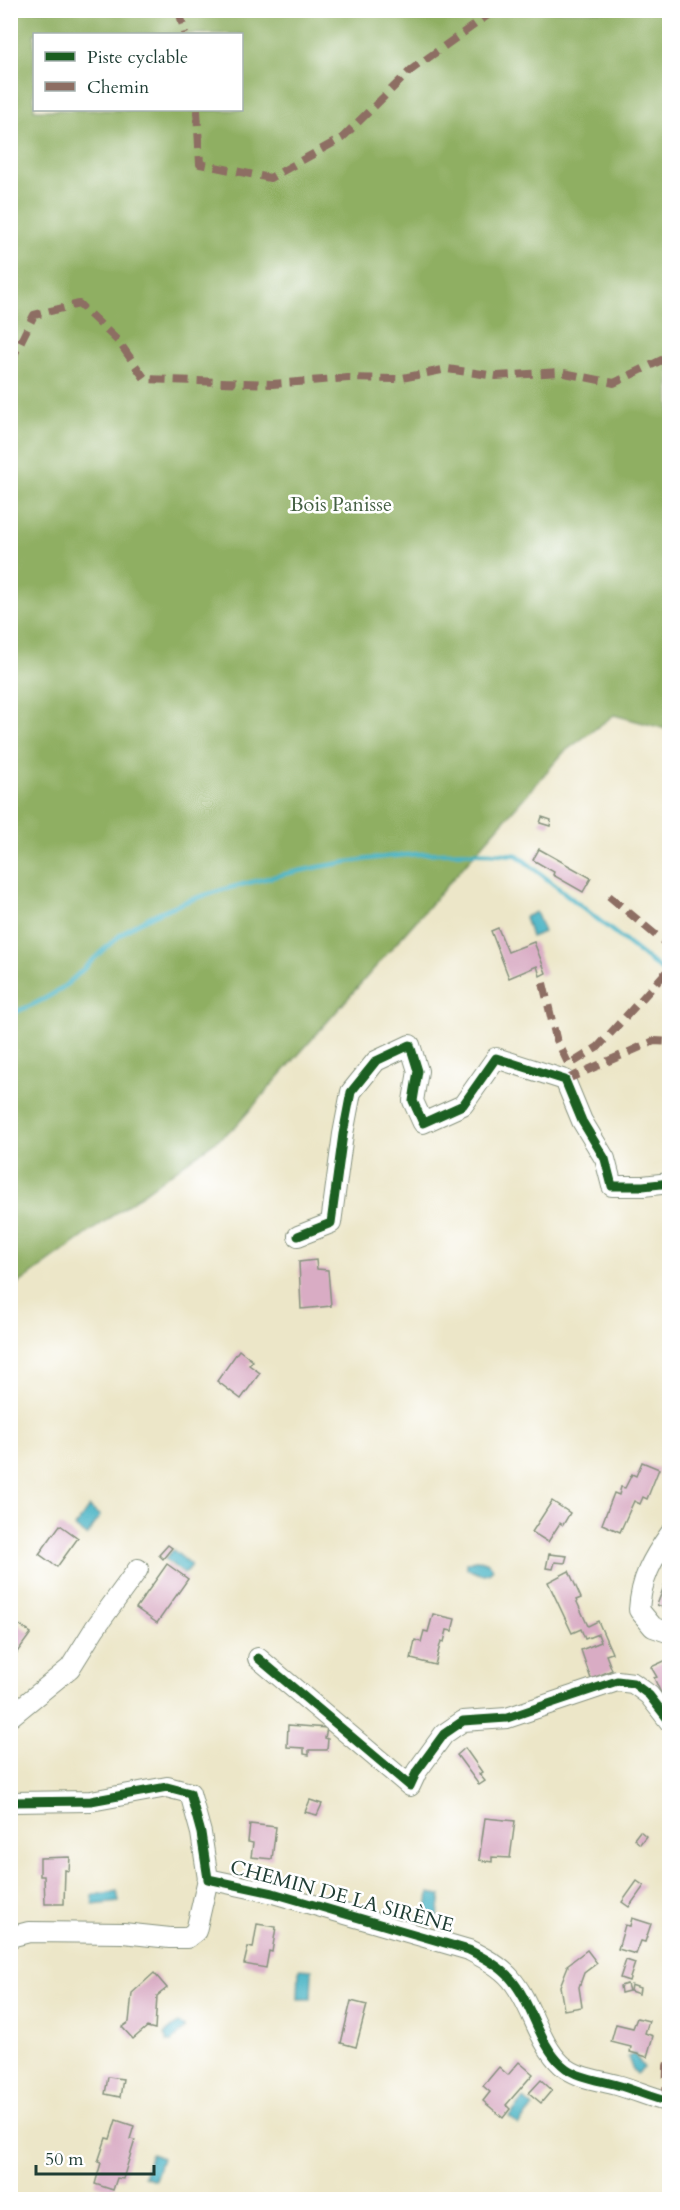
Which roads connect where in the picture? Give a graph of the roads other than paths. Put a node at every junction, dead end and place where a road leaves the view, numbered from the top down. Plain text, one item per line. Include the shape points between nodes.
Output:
1 (669, 1183) edge
2 (298, 1236) dead end
3 (669, 1534) edge
4 (138, 1569) dead end
5 (669, 1633) edge
6 (258, 1658) dead end
7 (10, 1717) edge
8 (669, 1722) edge
9 (10, 1802) edge
10 (208, 1879) junction
11 (10, 1937) edge
12 (669, 2102) edge

1 - 2 street via 612,1186 605,1159 582,1121 565,1080 496,1058 463,1105 423,1123 413,1101 418,1071 410,1045 376,1061 351,1092 331,1222
3 - 5 street via 653,1558 641,1590 639,1610 654,1627
4 - 7 street via 70,1668
6 - 8 street via 410,1786 444,1734 463,1721 507,1718 617,1681 633,1683 649,1695
9 - 10 street, CHEMIN DE LA SIRÈNE via 91,1801 167,1787 190,1793
10 - 11 street, CHEMIN DE LA SIRÈNE via 196,1931 187,1938 29,1932
10 - 12 street, CHEMIN DE LA SIRÈNE via 273,1893 470,1950 510,1978 563,2066

